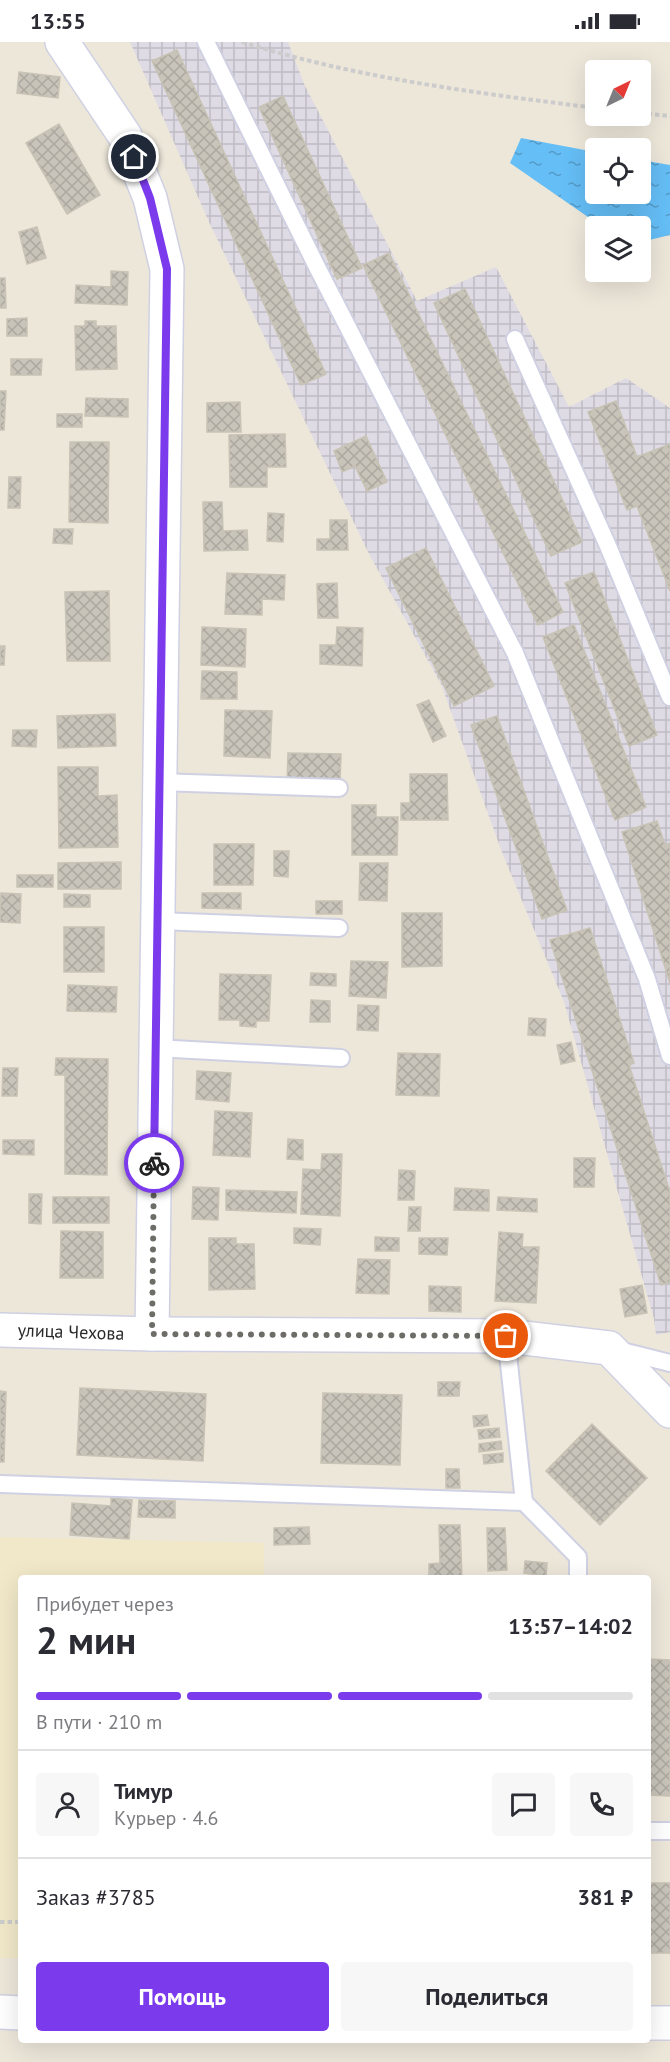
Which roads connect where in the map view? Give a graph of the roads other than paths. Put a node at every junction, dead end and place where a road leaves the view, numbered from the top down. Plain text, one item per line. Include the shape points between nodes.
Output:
1 (62, 42) edge
2 (206, 42) edge
3 (515, 339) dead end
4 (670, 697) edge
5 (158, 782) junction
6 (339, 788) dead end
7 (158, 921) junction
8 (339, 928) dead end
9 (155, 1048) junction
10 (670, 1056) edge
11 (341, 1058) dead end
12 (0, 1330) edge
13 (152, 1334) junction
14 (506, 1336) junction
15 (609, 1348) junction
16 (670, 1363) edge
17 (670, 1411) edge
18 (0, 1484) edge
19 (524, 1502) junction
20 (578, 1575) edge
21 (670, 1831) edge
22 (651, 1832) edge
23 (0, 2012) edge
24 (18, 2013) edge
25 (651, 2023) edge
26 (670, 2023) edge

1 - 5 street via 125,136 150,198 167,269
2 - 10 lane via 514,653 646,979
3 - 4 lane via 608,546
5 - 6 lane
5 - 7 street
7 - 8 lane
7 - 9 street
9 - 11 lane
9 - 13 street
12 - 13 street, улица Чехова
13 - 14 street, улица Чехова
14 - 15 street, улица Чехова
14 - 19 lane
15 - 16 lane
15 - 17 street
18 - 19 lane
19 - 20 lane via 578,1557
21 - 22 lane
23 - 24 street
25 - 26 street

